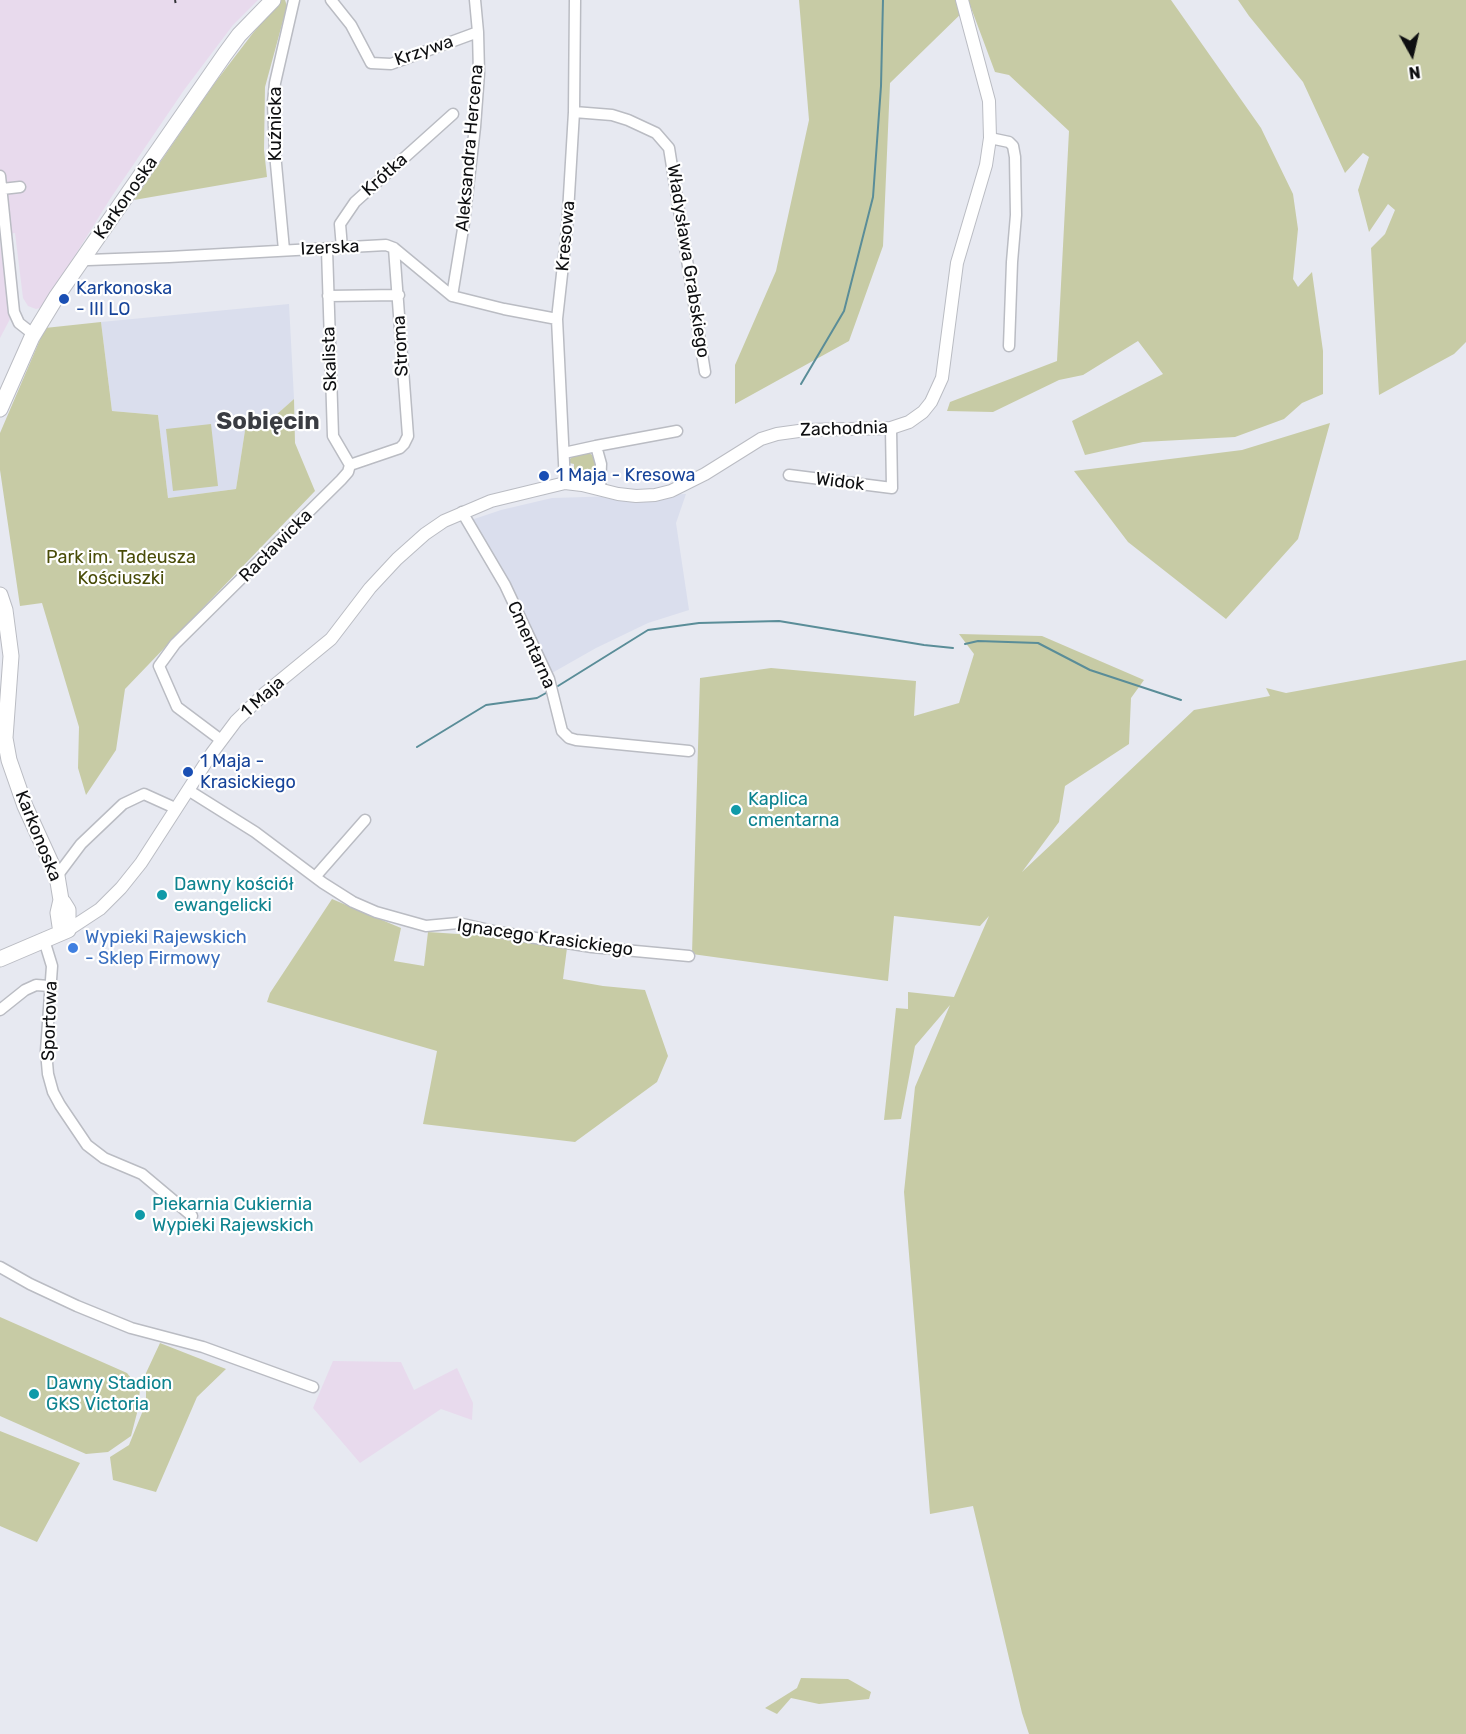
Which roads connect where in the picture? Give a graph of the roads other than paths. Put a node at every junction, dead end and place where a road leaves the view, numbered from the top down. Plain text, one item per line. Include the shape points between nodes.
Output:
1 (273, 0) edge
2 (294, 0) edge
3 (331, 0) edge
4 (475, 0) edge
5 (575, 0) edge
6 (580, 0) edge
7 (962, 0) edge
8 (576, 20) junction
9 (478, 32) junction
10 (574, 112) junction
11 (453, 114) dead end
12 (990, 138) junction
13 (0, 176) edge
14 (20, 187) dead end
15 (2, 189) junction
16 (2, 226) edge
17 (342, 248) junction
18 (394, 248) junction
19 (327, 249) junction
20 (284, 250) junction
21 (83, 259) junction
22 (399, 295) junction
23 (328, 296) junction
24 (452, 296) junction
25 (557, 320) junction
26 (33, 334) junction
27 (1009, 346) dead end
28 (705, 372) dead end
29 (0, 409) edge
30 (891, 428) junction
31 (677, 431) dead end
32 (596, 446) junction
33 (564, 453) junction
34 (350, 465) junction
35 (789, 475) dead end
36 (565, 483) junction
37 (600, 489) junction
38 (462, 512) junction
39 (0, 595) edge
40 (221, 741) junction
41 (689, 751) dead end
42 (188, 790) junction
43 (175, 808) junction
44 (365, 820) dead end
45 (57, 876) junction
46 (315, 877) junction
47 (64, 905) junction
48 (88, 918) junction
49 (64, 931) junction
50 (44, 940) junction
51 (689, 956) dead end
52 (0, 959) edge
53 (49, 986) junction
54 (0, 1010) edge
55 (192, 1216) dead end
56 (0, 1267) edge
57 (312, 1387) dead end

1 - 21 main road, Karkonoska via 225,54
2 - 20 street, Kuźnicka via 273,103
3 - 9 street, Krzywa via 351,25 371,63 391,64
4 - 9 street, Aleksandra Hercena
5 - 8 street
6 - 8 street
7 - 12 street, Zachodnia via 989,101
8 - 10 street, Kresowa
9 - 24 street, Aleksandra Hercena via 476,127
10 - 25 street, Kresowa
10 - 28 street, Władysława Grabskiego via 612,115 634,122 656,133 669,148
11 - 17 street, Krótka via 355,202 340,224
12 - 27 street via 1009,142 1015,157
12 - 30 street, Zachodnia via 986,165 957,263 942,378 923,412
13 - 15 street
14 - 15 street
15 - 16 street
16 - 26 street via 14,312
17 - 18 street, Izerska
17 - 19 street, Izerska
18 - 22 street, Stroma
18 - 24 street
19 - 20 street, Izerska
19 - 23 street, Skalista
20 - 21 street, Izerska
21 - 26 main road, Karkonoska
22 - 23 street
22 - 34 street, Stroma via 408,436 400,448
23 - 34 street, Skalista via 333,436
24 - 25 street
25 - 33 street, Kresowa
26 - 29 main road, Karkonoska
30 - 35 street, Widok via 892,488
30 - 37 street, Zachodnia via 777,434 761,439 705,474 655,495 636,496
31 - 32 street
32 - 33 street
32 - 37 street via 601,464
33 - 36 street, Kresowa
34 - 40 street, Racławicka via 341,480 175,644 159,666 177,707
36 - 37 street, Zachodnia
36 - 38 street, 1 Maja
38 - 40 street, 1 Maja via 434,527 403,553 331,639 258,699
38 - 41 street, Cmentarna via 505,585 540,658 562,731 576,740
39 - 45 main road, Karkonoska via 11,656 5,738 9,760
40 - 42 street, 1 Maja
42 - 43 street, 1 Maja
42 - 46 street, Ignacego Krasickiego via 255,832
43 - 45 street via 144,794 123,804 81,844
43 - 48 street, 1 Maja via 141,863
44 - 46 street
45 - 47 main road, Karkonoska
46 - 51 street, Ignacego Krasickiego via 353,902 426,926 458,923 592,947
47 - 48 street
47 - 49 main road, Karkonoska via 58,913
48 - 49 street, 1 Maja
49 - 50 main road, 1 Maja
50 - 52 main road, 1 Maja
50 - 53 street, Sportowa via 52,966
53 - 54 street via 36,985 25,990
53 - 55 street, Sportowa via 48,1074 68,1119 96,1153 142,1174
56 - 57 street via 131,1328 203,1347

